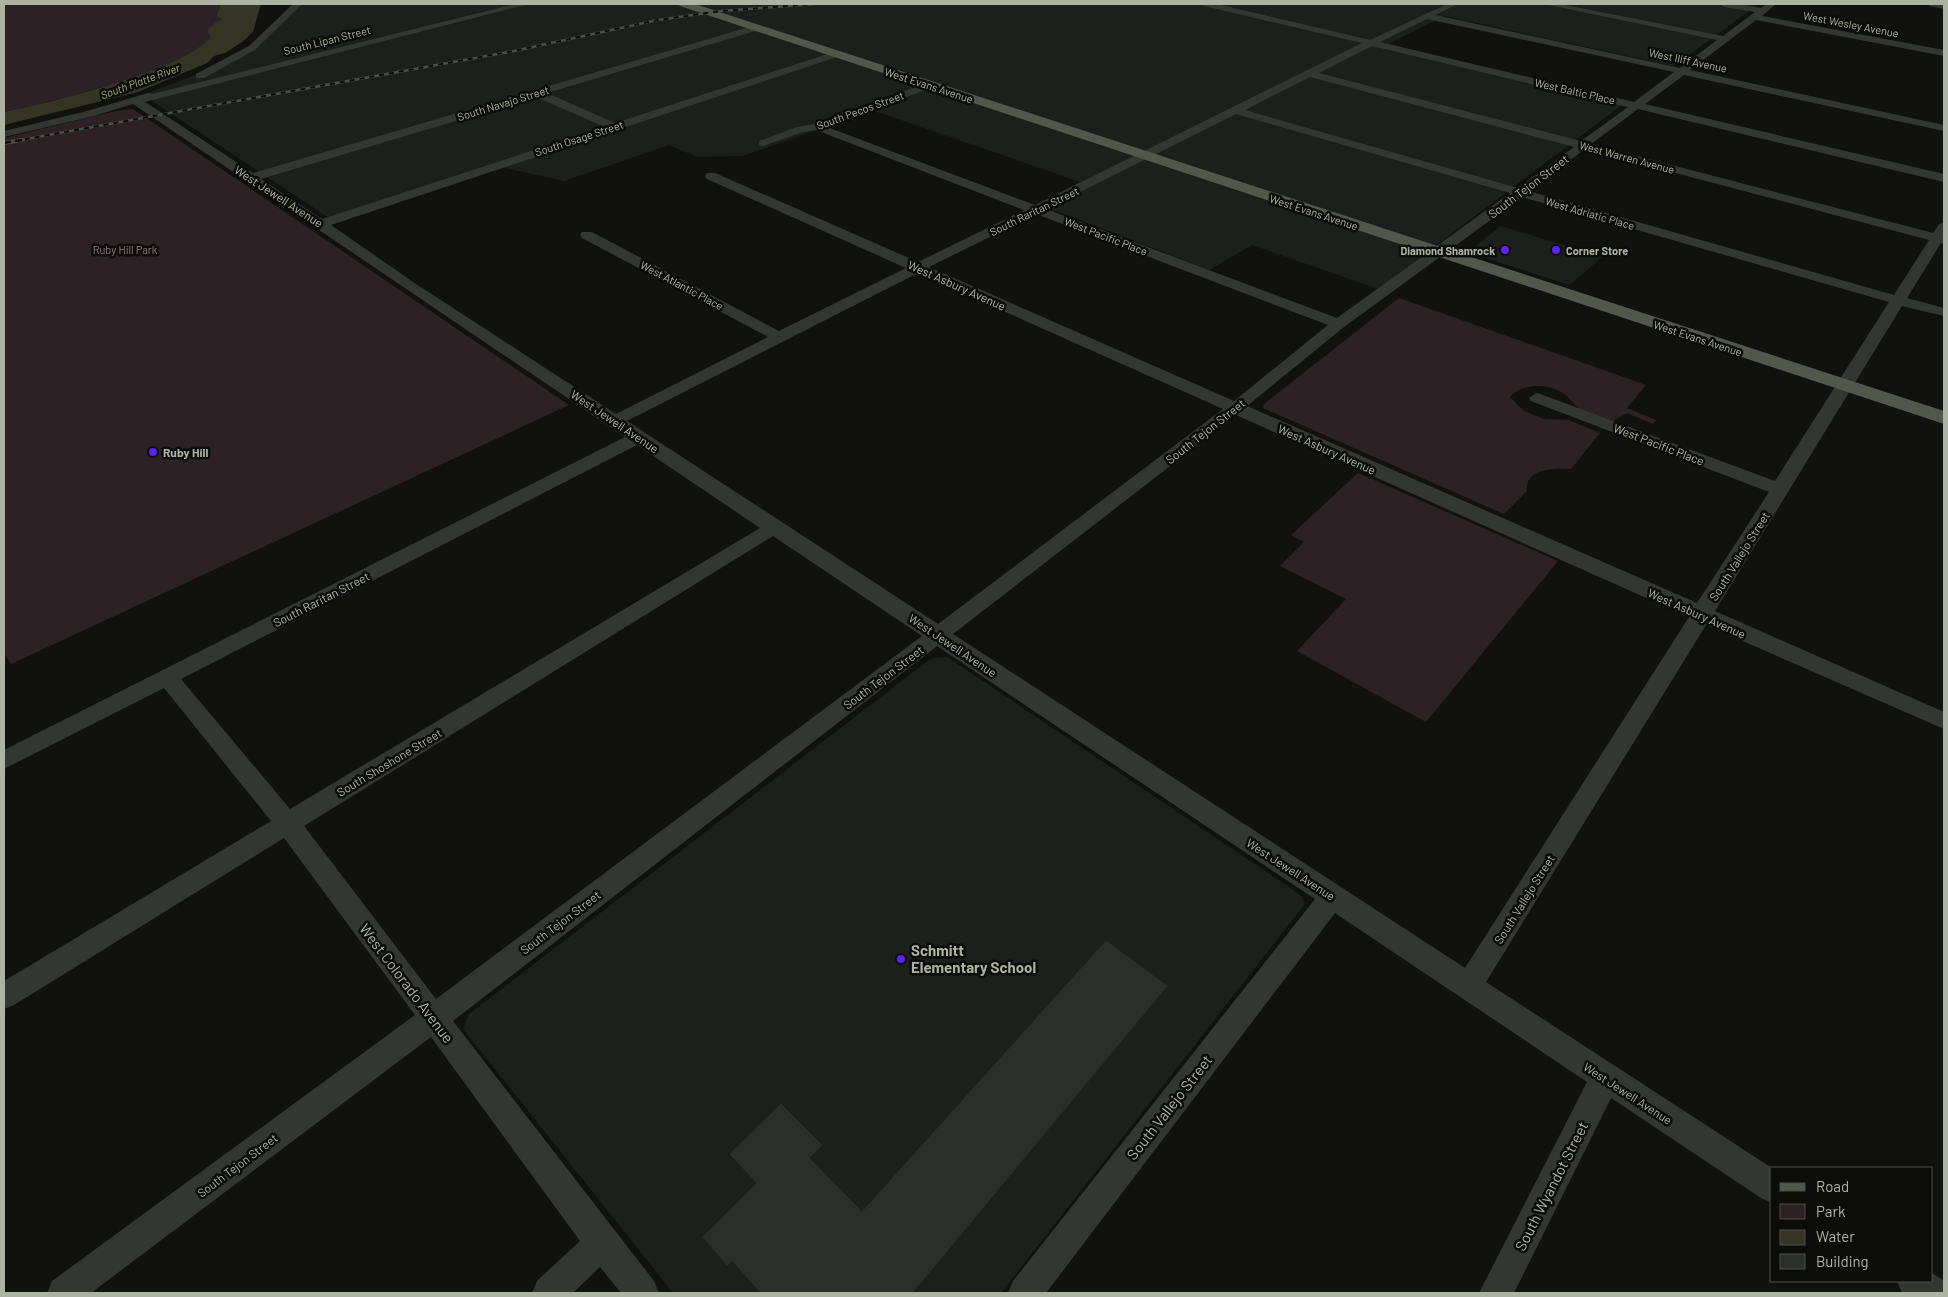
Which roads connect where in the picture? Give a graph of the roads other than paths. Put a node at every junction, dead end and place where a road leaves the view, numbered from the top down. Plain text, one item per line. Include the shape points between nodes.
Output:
1 (298, 4) edge
2 (525, 4) edge
3 (684, 4) edge
4 (1207, 4) edge
5 (1454, 4) edge
6 (1548, 4) edge
7 (1724, 4) edge
8 (1933, 4) edge
9 (1944, 6) edge
10 (1762, 11) edge
11 (1427, 16) junction
12 (756, 28) junction
13 (1725, 39) junction
14 (1372, 42) junction
15 (1944, 53) edge
16 (837, 54) junction
17 (1682, 71) junction
18 (1310, 74) junction
19 (929, 84) junction
20 (537, 93) junction
21 (136, 101) junction
22 (1636, 105) junction
23 (1236, 111) junction
24 (614, 126) junction
25 (817, 127) junction
26 (1944, 128) edge
27 (4, 134) edge
28 (763, 143) dead end
29 (1582, 146) junction
30 (1143, 156) junction
31 (711, 176) dead end
32 (250, 178) junction
33 (1944, 178) edge
34 (1520, 192) junction
35 (1037, 210) junction
36 (321, 224) junction
37 (587, 235) dead end
38 (1942, 235) edge
39 (1439, 253) junction
40 (918, 268) junction
41 (1899, 300) junction
42 (1944, 312) edge
43 (1339, 324) junction
44 (778, 336) junction
45 (1846, 386) junction
46 (1538, 398) dead end
47 (1235, 408) junction
48 (1944, 418) edge
49 (615, 421) junction
50 (640, 438) junction
51 (1781, 490) junction
52 (775, 527) junction
53 (1702, 615) junction
54 (938, 635) junction
55 (167, 677) junction
56 (1944, 721) edge
57 (4, 760) edge
58 (288, 824) junction
59 (1333, 896) junction
60 (1468, 987) junction
61 (4, 996) edge
62 (434, 1018) junction
63 (1605, 1078) junction
64 (1770, 1186) edge
65 (602, 1243) junction
66 (1916, 1282) edge
67 (64, 1293) edge
68 (548, 1293) edge
69 (642, 1293) edge
70 (1025, 1293) edge
71 (1496, 1293) edge
72 (1933, 1293) edge

1 - 21 street via 264,39 245,53
2 - 21 street, South Lipan Street
3 - 12 main road, West Evans Avenue
4 - 14 street, West Baltic Place
5 - 11 street, South Raritan Street
6 - 13 street
7 - 10 street, West Wesley Avenue
8 - 9 street
10 - 13 street, South Tejon Street
10 - 15 street, West Wesley Avenue
11 - 14 street, South Raritan Street
11 - 17 street, West Iliff Avenue
12 - 16 main road, West Evans Avenue
12 - 20 street, South Navajo Street
13 - 17 street, South Tejon Street
14 - 18 street, South Raritan Street
14 - 22 street, West Baltic Place
16 - 19 main road, West Evans Avenue
16 - 24 street, South Osage Street
17 - 22 street, South Tejon Street
17 - 26 street, West Iliff Avenue
18 - 23 street, South Raritan Street
18 - 29 street, West Warren Avenue
19 - 25 street, South Pecos Street
19 - 30 main road, West Evans Avenue
20 - 24 street
20 - 32 street, South Navajo Street
21 - 27 street
21 - 32 street, West Jewell Avenue
22 - 29 street, South Tejon Street
22 - 33 street, West Baltic Place
23 - 30 street, South Raritan Street
23 - 34 street, West Adriatic Place
24 - 36 street, South Osage Street
25 - 28 street, South Pecos Street via 801,129
25 - 35 street, West Pacific Place
29 - 34 street, South Tejon Street
29 - 38 street, West Warren Avenue
30 - 35 street, South Raritan Street
30 - 39 main road, West Evans Avenue
31 - 40 street, West Asbury Avenue
32 - 36 street, West Jewell Avenue
34 - 39 street, South Tejon Street
34 - 41 street, West Adriatic Place
35 - 40 street, South Raritan Street
35 - 43 street, West Pacific Place
36 - 49 street, West Jewell Avenue
37 - 44 street, West Atlantic Place
38 - 41 street, South Vallejo Street
39 - 43 street, South Tejon Street
39 - 45 main road, West Evans Avenue
40 - 44 street, South Raritan Street
40 - 47 street, West Asbury Avenue
41 - 42 street, West Adriatic Place
41 - 45 street, South Vallejo Street
43 - 47 street, South Tejon Street
44 - 49 street, South Raritan Street
45 - 48 main road, West Evans Avenue
45 - 51 street, South Vallejo Street
46 - 51 street, West Pacific Place
47 - 53 street, West Asbury Avenue
47 - 54 street, South Tejon Street
49 - 50 street, West Jewell Avenue
50 - 52 street, West Jewell Avenue
50 - 55 street, South Raritan Street
51 - 53 street, South Vallejo Street
52 - 54 street, West Jewell Avenue
52 - 58 street, South Shoshone Street
53 - 56 street, West Asbury Avenue
53 - 60 street, South Vallejo Street
54 - 59 street, West Jewell Avenue
54 - 62 street, South Tejon Street
55 - 57 street, South Raritan Street
55 - 58 street, West Colorado Avenue
58 - 61 street, South Shoshone Street
58 - 62 street, West Colorado Avenue
59 - 60 street, West Jewell Avenue
59 - 70 street, South Vallejo Street
60 - 63 street, West Jewell Avenue
62 - 65 street, West Colorado Avenue
62 - 67 street, South Tejon Street
63 - 64 street, West Jewell Avenue
63 - 71 street, South Wyandot Street
65 - 68 street
65 - 69 street, West Colorado Avenue
66 - 72 street

